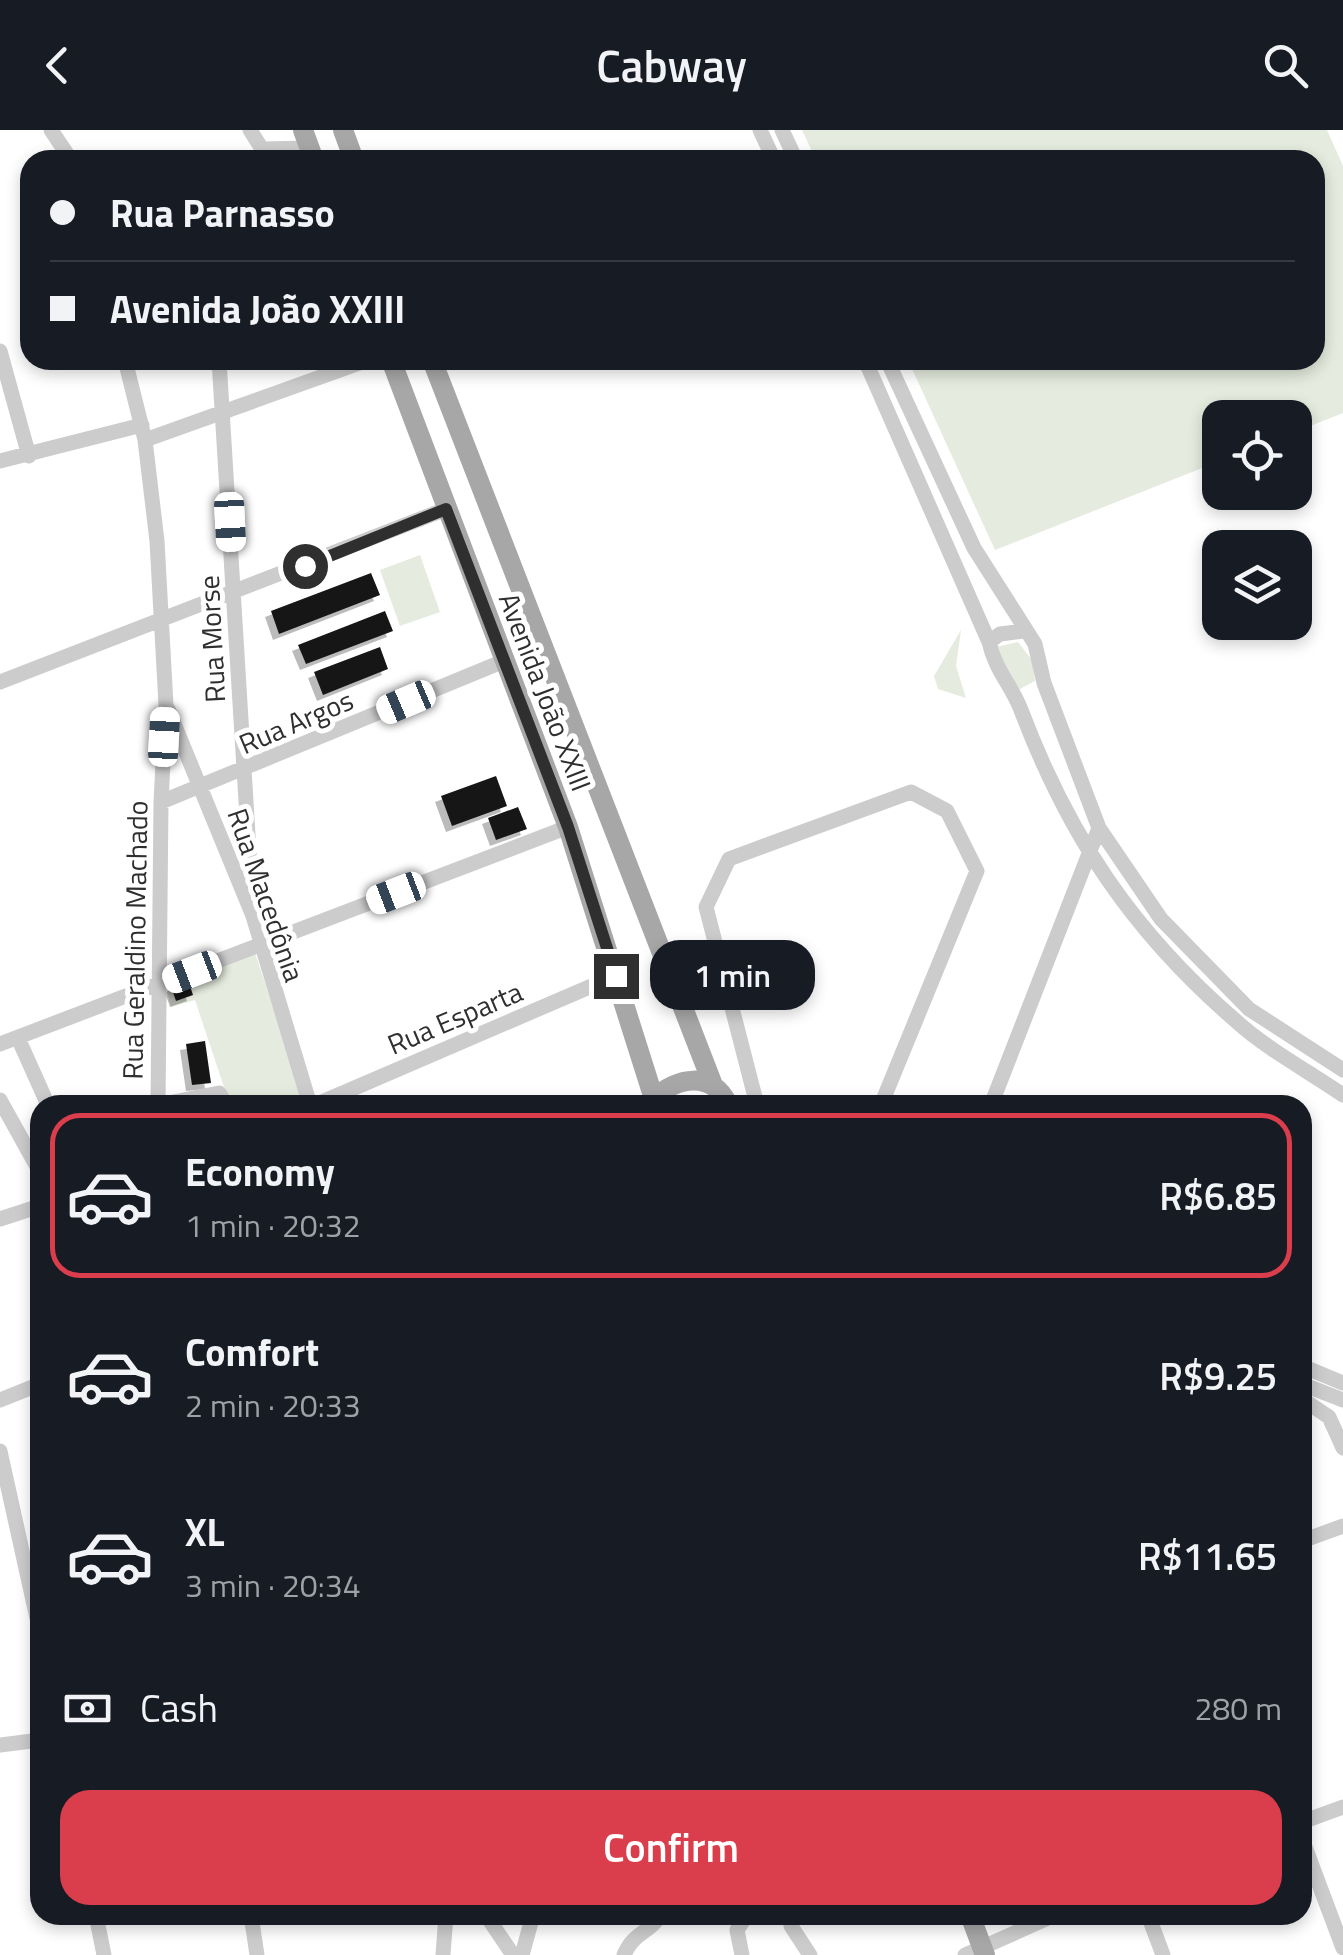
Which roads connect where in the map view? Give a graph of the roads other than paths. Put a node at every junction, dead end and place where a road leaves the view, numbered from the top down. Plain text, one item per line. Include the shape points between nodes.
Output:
1 (250, 130) edge
2 (309, 146) edge
3 (0, 351) edge
4 (127, 370) edge
5 (220, 370) edge
6 (342, 370) edge
7 (394, 370) edge
8 (436, 370) edge
9 (870, 370) edge
10 (891, 370) edge
11 (225, 414) junction
12 (143, 433) junction
13 (29, 456) junction
14 (0, 461) edge
15 (446, 509) junction
16 (234, 594) junction
17 (162, 618) junction
18 (1024, 631) junction
19 (989, 642) junction
20 (504, 661) junction
21 (0, 682) edge
22 (1044, 683) junction
23 (1018, 700) junction
24 (166, 705) junction
25 (244, 772) junction
26 (199, 785) junction
27 (161, 802) junction
28 (568, 827) junction
29 (1099, 828) junction
30 (1086, 853) junction
31 (253, 916) junction
32 (259, 946) junction
33 (616, 976) junction
34 (159, 984) junction
35 (1250, 1009) junction
36 (1237, 1023) junction
37 (18, 1038) junction
38 (0, 1044) edge
39 (1343, 1070) edge
40 (713, 1085) junction
41 (44, 1095) edge
42 (158, 1095) edge
43 (309, 1095) edge
44 (336, 1095) edge
45 (650, 1095) edge
46 (659, 1095) edge
47 (720, 1095) edge
48 (754, 1095) edge
49 (885, 1095) edge
50 (995, 1095) edge
51 (1343, 1095) edge
52 (0, 1100) edge
53 (30, 1154) edge
54 (30, 1209) edge
55 (0, 1219) edge
56 (1312, 1370) edge
57 (1343, 1383) edge
58 (30, 1388) edge
59 (1312, 1388) edge
60 (0, 1400) edge
61 (1343, 1400) edge
62 (1312, 1404) edge
63 (1343, 1448) edge
64 (0, 1451) edge
65 (1343, 1526) edge
66 (1312, 1537) edge
67 (30, 1555) edge
68 (30, 1741) edge
69 (0, 1745) edge
70 (1343, 1807) edge
71 (1312, 1818) edge
72 (1312, 1866) edge
73 (98, 1925) edge
74 (252, 1925) edge
75 (445, 1925) edge
76 (495, 1925) edge
77 (530, 1925) edge
78 (652, 1925) edge
79 (741, 1925) edge
80 (972, 1925) edge
81 (1033, 1925) edge
82 (1152, 1925) edge
83 (791, 1926) dead end
84 (1343, 1948) edge
85 (977, 1951) edge
86 (523, 1954) edge
87 (104, 1955) edge
88 (257, 1955) edge
89 (443, 1955) edge
90 (624, 1955) edge
91 (742, 1955) edge
92 (810, 1955) edge
93 (1163, 1955) edge

1 - 2 street via 262,149
3 - 13 street
4 - 12 street, Rua Geraldino Machado
5 - 11 street, Rua Morse
6 - 11 street
7 - 15 main road, Avenida João XXIII
8 - 40 main road, Avenida João XXIII
9 - 19 street
10 - 18 street via 974,548
11 - 12 street
11 - 16 street, Rua Morse
12 - 13 street
12 - 17 street, Rua Geraldino Machado
13 - 14 street
15 - 16 street
15 - 20 main road, Avenida João XXIII
16 - 17 street
16 - 25 street, Rua Morse
17 - 21 street
17 - 24 street, Rua Geraldino Machado
18 - 19 street
18 - 22 street via 1038,652
19 - 23 street via 1000,676
20 - 25 street, Rua Argos
20 - 28 main road, Avenida João XXIII
22 - 23 street
22 - 29 street
23 - 30 street
24 - 26 street, Rua Macedônia
24 - 27 street, Rua Geraldino Machado
25 - 26 street, Rua Argos
25 - 31 street, Rua Morse
26 - 27 street, Rua Argos
26 - 31 street, Rua Macedônia
27 - 34 street, Rua Geraldino Machado
28 - 32 street
28 - 33 main road, Avenida João XXIII
29 - 30 street
29 - 35 street via 1161,919
30 - 36 street via 1145,930
30 - 50 street via 1066,922
31 - 32 street, Rua Macedônia
32 - 34 street
32 - 43 street, Rua Macedônia
33 - 44 street, Rua Esparta
33 - 45 main road, Avenida João XXIII
34 - 37 street
34 - 42 street, Rua Geraldino Machado
35 - 36 street
35 - 39 street
36 - 51 street
37 - 38 street
37 - 41 street
40 - 46 main road via 692,1078 670,1083
40 - 47 main road, Avenida João XXIII
48 - 49 street via 706,908 729,859 911,792 947,811 977,871
52 - 53 street
54 - 55 street
56 - 57 street
58 - 60 street
59 - 61 street
62 - 63 street via 1329,1417
64 - 67 street
65 - 66 street
68 - 69 street
70 - 71 street
72 - 84 street
73 - 87 street
74 - 88 street
75 - 89 street
76 - 86 street
77 - 86 street
78 - 90 street via 632,1936
79 - 91 street
80 - 85 main road
81 - 85 street
82 - 93 street
83 - 92 street

